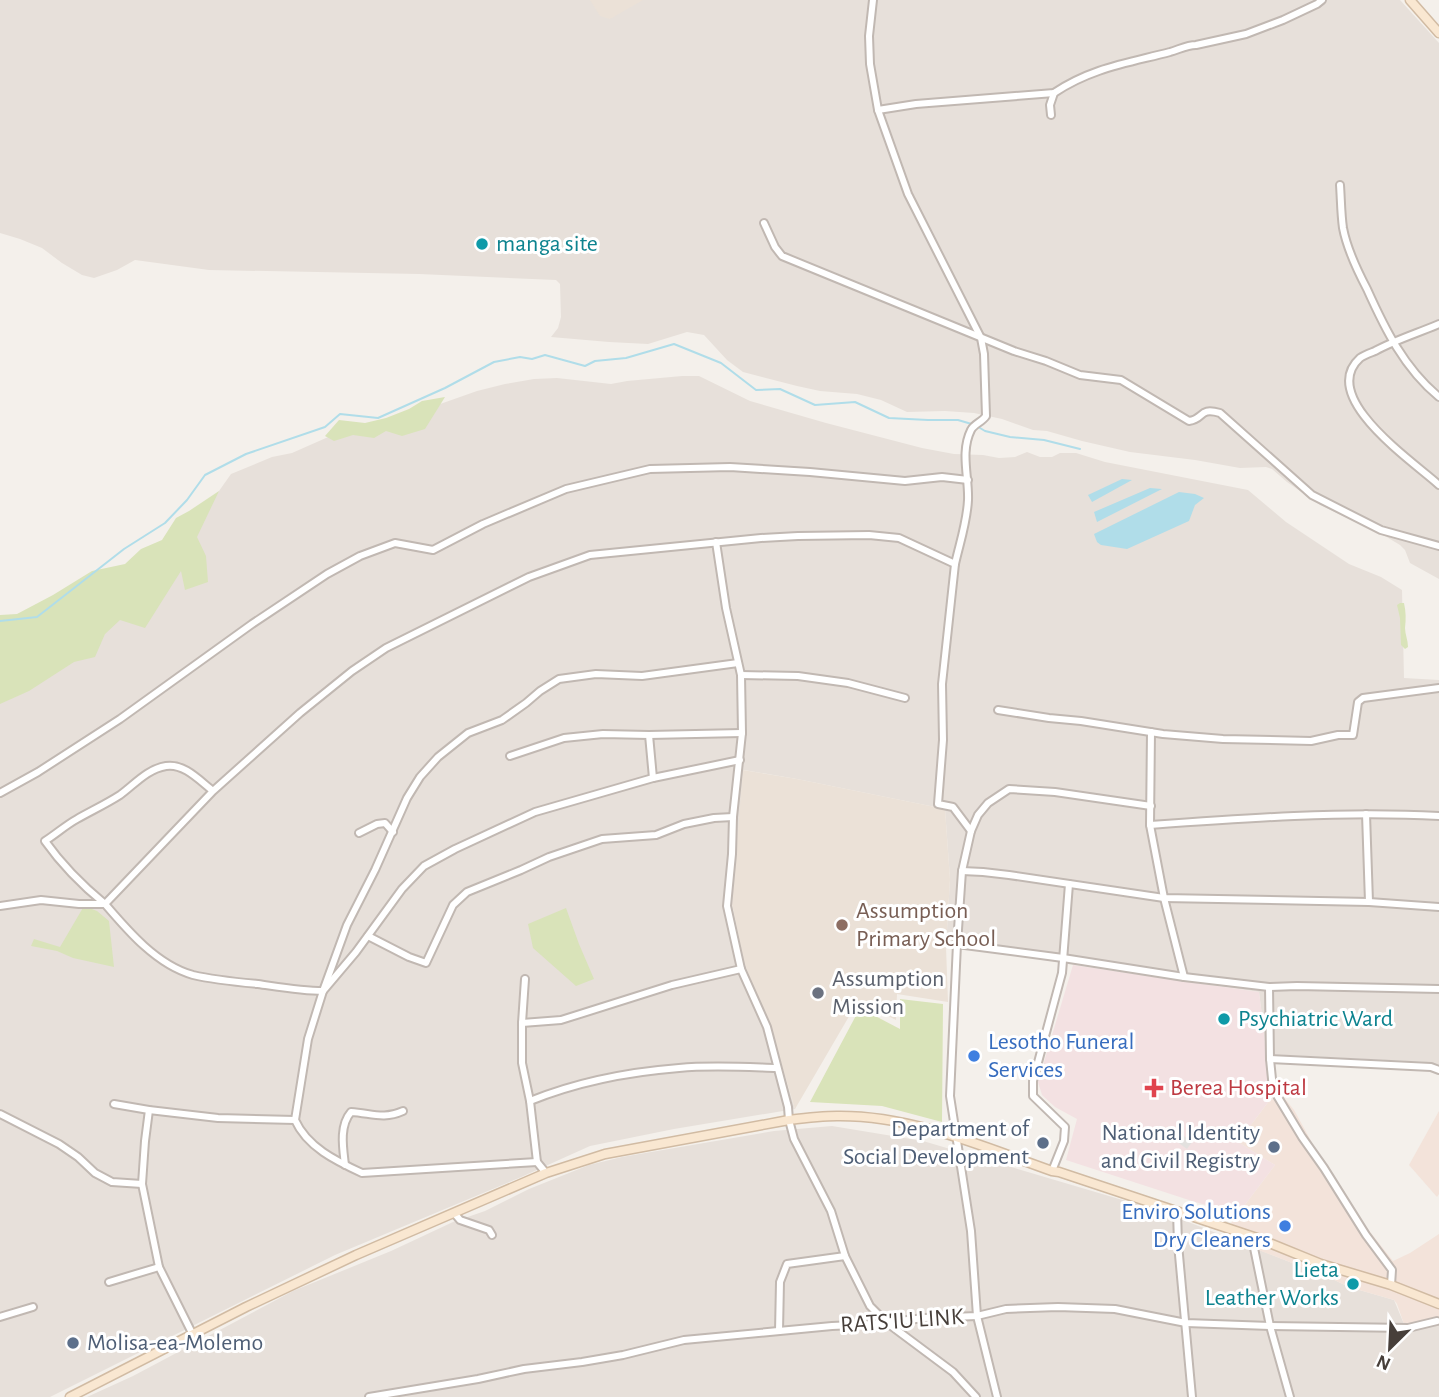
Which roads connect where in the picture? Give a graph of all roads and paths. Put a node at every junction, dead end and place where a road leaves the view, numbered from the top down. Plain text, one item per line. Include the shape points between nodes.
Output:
1 (873, 0) edge
2 (1322, 0) edge
3 (1410, 0) edge
4 (1439, 33) edge
5 (1054, 93) junction
6 (878, 110) junction
7 (1051, 115) dead end
8 (1340, 184) dead end
9 (764, 223) dead end
10 (1439, 324) edge
11 (981, 338) junction
12 (1392, 342) junction
13 (1439, 397) edge
14 (968, 480) junction
15 (1439, 485) edge
16 (716, 542) junction
17 (1439, 546) edge
18 (955, 564) junction
19 (738, 663) junction
20 (741, 675) junction
21 (1439, 688) edge
22 (905, 698) dead end
23 (998, 710) dead end
24 (1150, 732) junction
25 (742, 733) junction
26 (649, 735) junction
27 (510, 756) dead end
28 (740, 760) junction
29 (653, 778) junction
30 (213, 791) junction
31 (0, 793) edge
32 (1151, 806) junction
33 (1366, 814) junction
34 (1439, 816) edge
35 (733, 817) junction
36 (1150, 825) junction
37 (971, 831) junction
38 (393, 832) junction
39 (359, 833) dead end
40 (962, 872) junction
41 (1069, 884) junction
42 (1164, 898) junction
43 (1369, 902) junction
44 (105, 904) junction
45 (0, 906) edge
46 (1439, 907) edge
47 (368, 936) junction
48 (957, 944) junction
49 (1063, 958) junction
50 (741, 969) junction
51 (1184, 977) junction
52 (525, 979) dead end
53 (1269, 987) junction
54 (1439, 989) edge
55 (323, 991) junction
56 (522, 1023) junction
57 (1270, 1059) junction
58 (777, 1068) junction
59 (1439, 1070) edge
60 (530, 1101) junction
61 (114, 1104) dead end
62 (149, 1110) junction
63 (403, 1111) dead end
64 (0, 1114) edge
65 (295, 1120) junction
66 (789, 1120) junction
67 (956, 1137) junction
68 (537, 1162) junction
69 (345, 1166) junction
70 (1052, 1171) junction
71 (546, 1174) junction
72 (142, 1184) junction
73 (1177, 1211) junction
74 (455, 1214) junction
75 (492, 1235) dead end
76 (1257, 1238) junction
77 (845, 1255) junction
78 (159, 1267) junction
79 (109, 1282) dead end
80 (1391, 1285) junction
81 (1439, 1304) edge
82 (33, 1307) dead end
83 (1439, 1313) edge
84 (977, 1316) junction
85 (0, 1317) edge
86 (886, 1322) junction
87 (1186, 1323) junction
88 (1438, 1323) edge
89 (1270, 1326) junction
90 (779, 1331) junction
91 (193, 1335) junction
92 (70, 1397) edge
93 (369, 1397) edge
94 (976, 1397) edge
95 (997, 1397) edge
96 (1192, 1397) edge
97 (1290, 1397) edge

1 - 6 street via 870,64
2 - 5 street via 1246,34 1124,62
3 - 4 main road
5 - 6 street
5 - 7 street
6 - 11 street via 908,194
8 - 12 street via 1343,229
9 - 11 street via 782,256
10 - 12 street
11 - 14 street via 986,416 971,428 966,444
11 - 17 street via 1080,375 1121,380 1189,421 1204,411 1220,413 1312,495 1381,530
12 - 13 street
12 - 15 street via 1361,358 1353,368 1349,390 1363,415 1396,450
14 - 18 street via 965,527
14 - 31 street via 905,481 730,467 650,469 566,489 433,550 395,543 327,574 120,719
16 - 18 street via 869,535 899,538
16 - 19 street
16 - 30 street via 590,555 529,577 468,607 386,648 352,671
18 - 37 street via 942,684 938,804 953,807
19 - 20 street
19 - 38 street via 642,676 596,674 559,679 502,720 468,733 438,757 420,777
20 - 22 street via 848,683
20 - 25 street
21 - 24 street via 1363,698 1358,702 1353,735 1311,741
23 - 24 street
24 - 32 street
25 - 26 street
25 - 28 street
26 - 27 street via 564,738
26 - 29 street
28 - 29 street
28 - 35 street
29 - 47 street via 535,812 454,849 424,866
30 - 44 street
30 - 44 street via 182,768 168,765 46,841
32 - 36 street
32 - 37 street via 1009,789 988,803
33 - 34 street
33 - 36 street
33 - 43 street
35 - 47 street via 684,824 656,835 602,839 467,892 453,905 426,963
35 - 50 street via 727,906
36 - 42 street
37 - 40 street
38 - 39 street via 385,823
38 - 55 street via 347,925
40 - 41 street
40 - 48 street
41 - 42 street
41 - 49 street
42 - 43 street
42 - 51 street
43 - 46 street
44 - 45 street via 41,900
44 - 55 street via 147,948 193,975
47 - 55 street
48 - 49 street
48 - 67 street via 950,1096
49 - 51 street
49 - 70 street via 1033,1081 1034,1097 1065,1126
50 - 56 street via 561,1020
50 - 58 street via 767,1027
51 - 53 street
52 - 56 street
53 - 54 street
53 - 57 street
55 - 65 street via 308,1040
56 - 60 street
57 - 59 street
57 - 80 street via 1273,1089 1392,1270
58 - 60 street via 681,1068 619,1075
58 - 66 street
60 - 68 street
61 - 62 street
62 - 65 street
62 - 72 street
63 - 69 street via 390,1116 351,1112 345,1120
64 - 72 street via 60,1144 112,1182
65 - 69 street via 317,1147
66 - 67 main road via 861,1117
66 - 71 main road via 605,1154
66 - 77 street via 831,1211
67 - 70 main road
67 - 84 street via 971,1231
68 - 69 street via 362,1173
68 - 71 street
70 - 73 main road
71 - 74 main road
72 - 78 street
73 - 76 main road
73 - 87 street
74 - 75 street
74 - 91 main road via 345,1260
76 - 80 main road
76 - 89 street via 1254,1248
77 - 86 street via 870,1306
77 - 90 street via 787,1264 780,1282
78 - 79 street
78 - 91 street
80 - 81 main road
82 - 85 street
83 - 88 street
84 - 86 street, RATS'IU LINK
84 - 87 street, RATS'IU LINK via 1006,1309 1058,1307 1115,1309
84 - 95 street
86 - 90 street, RATS'IU LINK
86 - 94 street via 953,1373
87 - 89 street, RATS'IU LINK
87 - 96 street
88 - 89 street, RATS'IU LINK via 1408,1328
89 - 97 street
90 - 93 street, RATS'IU LINK via 684,1340 582,1363
91 - 92 main road

